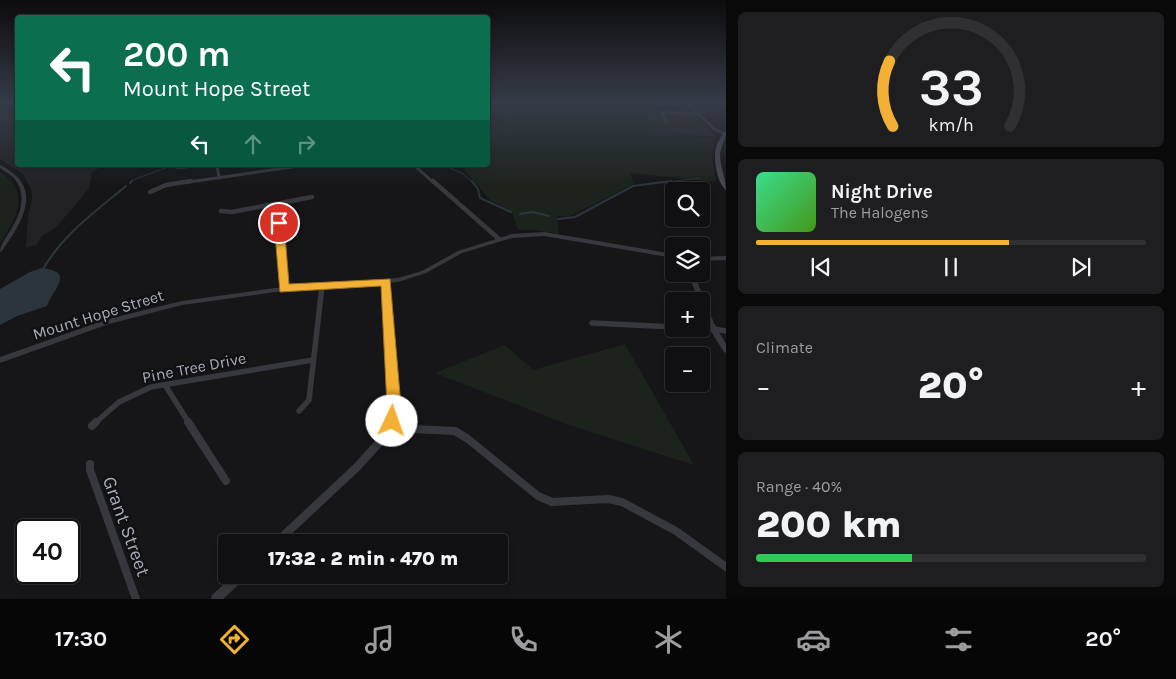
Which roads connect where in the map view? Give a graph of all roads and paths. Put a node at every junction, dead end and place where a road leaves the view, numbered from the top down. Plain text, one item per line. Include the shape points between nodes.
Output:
1 (726, 134) edge
2 (0, 166) edge
3 (217, 167) edge
4 (293, 167) edge
5 (416, 167) edge
6 (219, 178) junction
7 (726, 188) edge
8 (150, 192) dead end
9 (312, 198) dead end
10 (277, 204) junction
11 (221, 211) dead end
12 (499, 239) junction
13 (0, 250) edge
14 (665, 254) edge
15 (726, 258) edge
16 (710, 259) edge
17 (386, 282) junction
18 (694, 282) edge
19 (322, 286) junction
20 (284, 289) junction
21 (592, 323) dead end
22 (665, 327) edge
23 (710, 328) edge
24 (714, 329) junction
25 (726, 331) edge
26 (726, 350) edge
27 (0, 360) edge
28 (313, 360) junction
29 (166, 385) junction
30 (299, 411) dead end
31 (390, 425) junction
32 (92, 426) dead end
33 (90, 464) dead end
34 (226, 480) dead end
35 (285, 534) edge
36 (726, 567) edge
37 (232, 584) edge
38 (136, 599) edge
39 (216, 599) edge

1 - 7 main road via 717,156
2 - 13 street via 21,182 25,201 20,220
3 - 6 street
4 - 6 street
5 - 12 street
6 - 8 street via 166,185
9 - 10 street
10 - 11 street
10 - 20 street
12 - 14 street, Mount Hope Street via 544,234
12 - 17 street, Mount Hope Street via 460,252 412,276
15 - 16 street
17 - 19 street, Mount Hope Street
17 - 31 street via 394,406
18 - 24 street
19 - 20 street, Mount Hope Street
19 - 28 street
20 - 27 street, Mount Hope Street via 208,298 138,313
21 - 22 street
23 - 24 street
24 - 25 street
24 - 26 street
28 - 29 street, Pine Tree Drive
28 - 30 street via 309,400
29 - 32 street, Pine Tree Drive via 146,388 128,397
29 - 34 street
31 - 35 street via 374,449
31 - 36 street via 455,431 538,496 552,502 608,499 622,502 676,531
33 - 38 street, Grant Street
37 - 39 street

